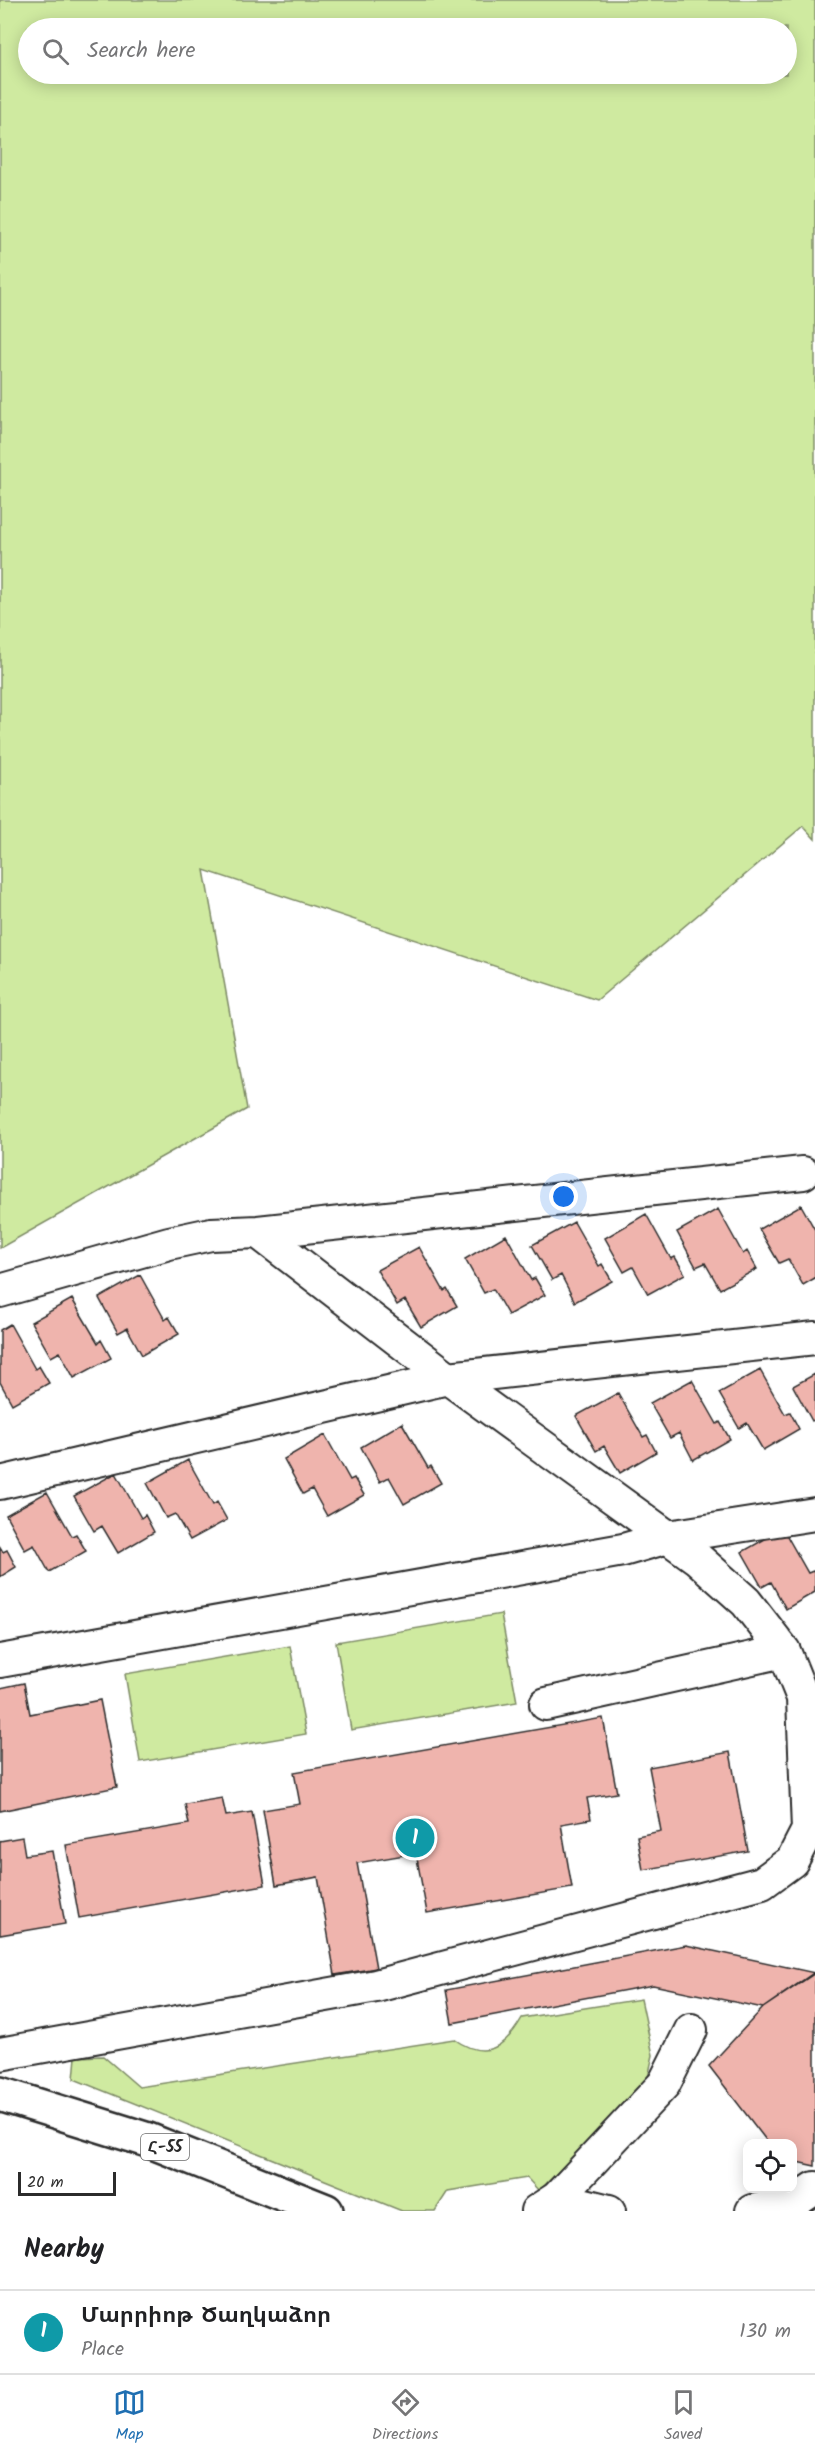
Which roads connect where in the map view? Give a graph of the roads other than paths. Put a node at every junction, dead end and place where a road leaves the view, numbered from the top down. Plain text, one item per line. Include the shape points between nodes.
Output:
1 (803, 1173) dead end
2 (258, 1232) junction
3 (0, 1291) edge
4 (815, 1338) edge
5 (448, 1378) junction
6 (0, 1483) edge
7 (815, 1514) edge
8 (668, 1538) junction
9 (784, 1651) junction
10 (0, 1660) edge
11 (546, 1704) dead end
12 (691, 2030) dead end
13 (0, 2054) edge
14 (0, 2094) edge
15 (815, 2188) edge
16 (547, 2205) edge
17 (326, 2211) edge
18 (609, 2211) edge
19 (752, 2211) edge

1 - 2 street
2 - 3 street via 211,1234 169,1243
2 - 5 street
4 - 5 street
5 - 6 street
5 - 8 street
7 - 8 street
8 - 9 street via 746,1602
8 - 10 street via 623,1550
9 - 11 street
9 - 13 street via 803,1698 808,1830 792,1861 762,1883 376,1986
12 - 16 street via 664,2084
14 - 17 main road, Հ-55 via 148,2140
15 - 19 street via 797,2200
16 - 18 street

